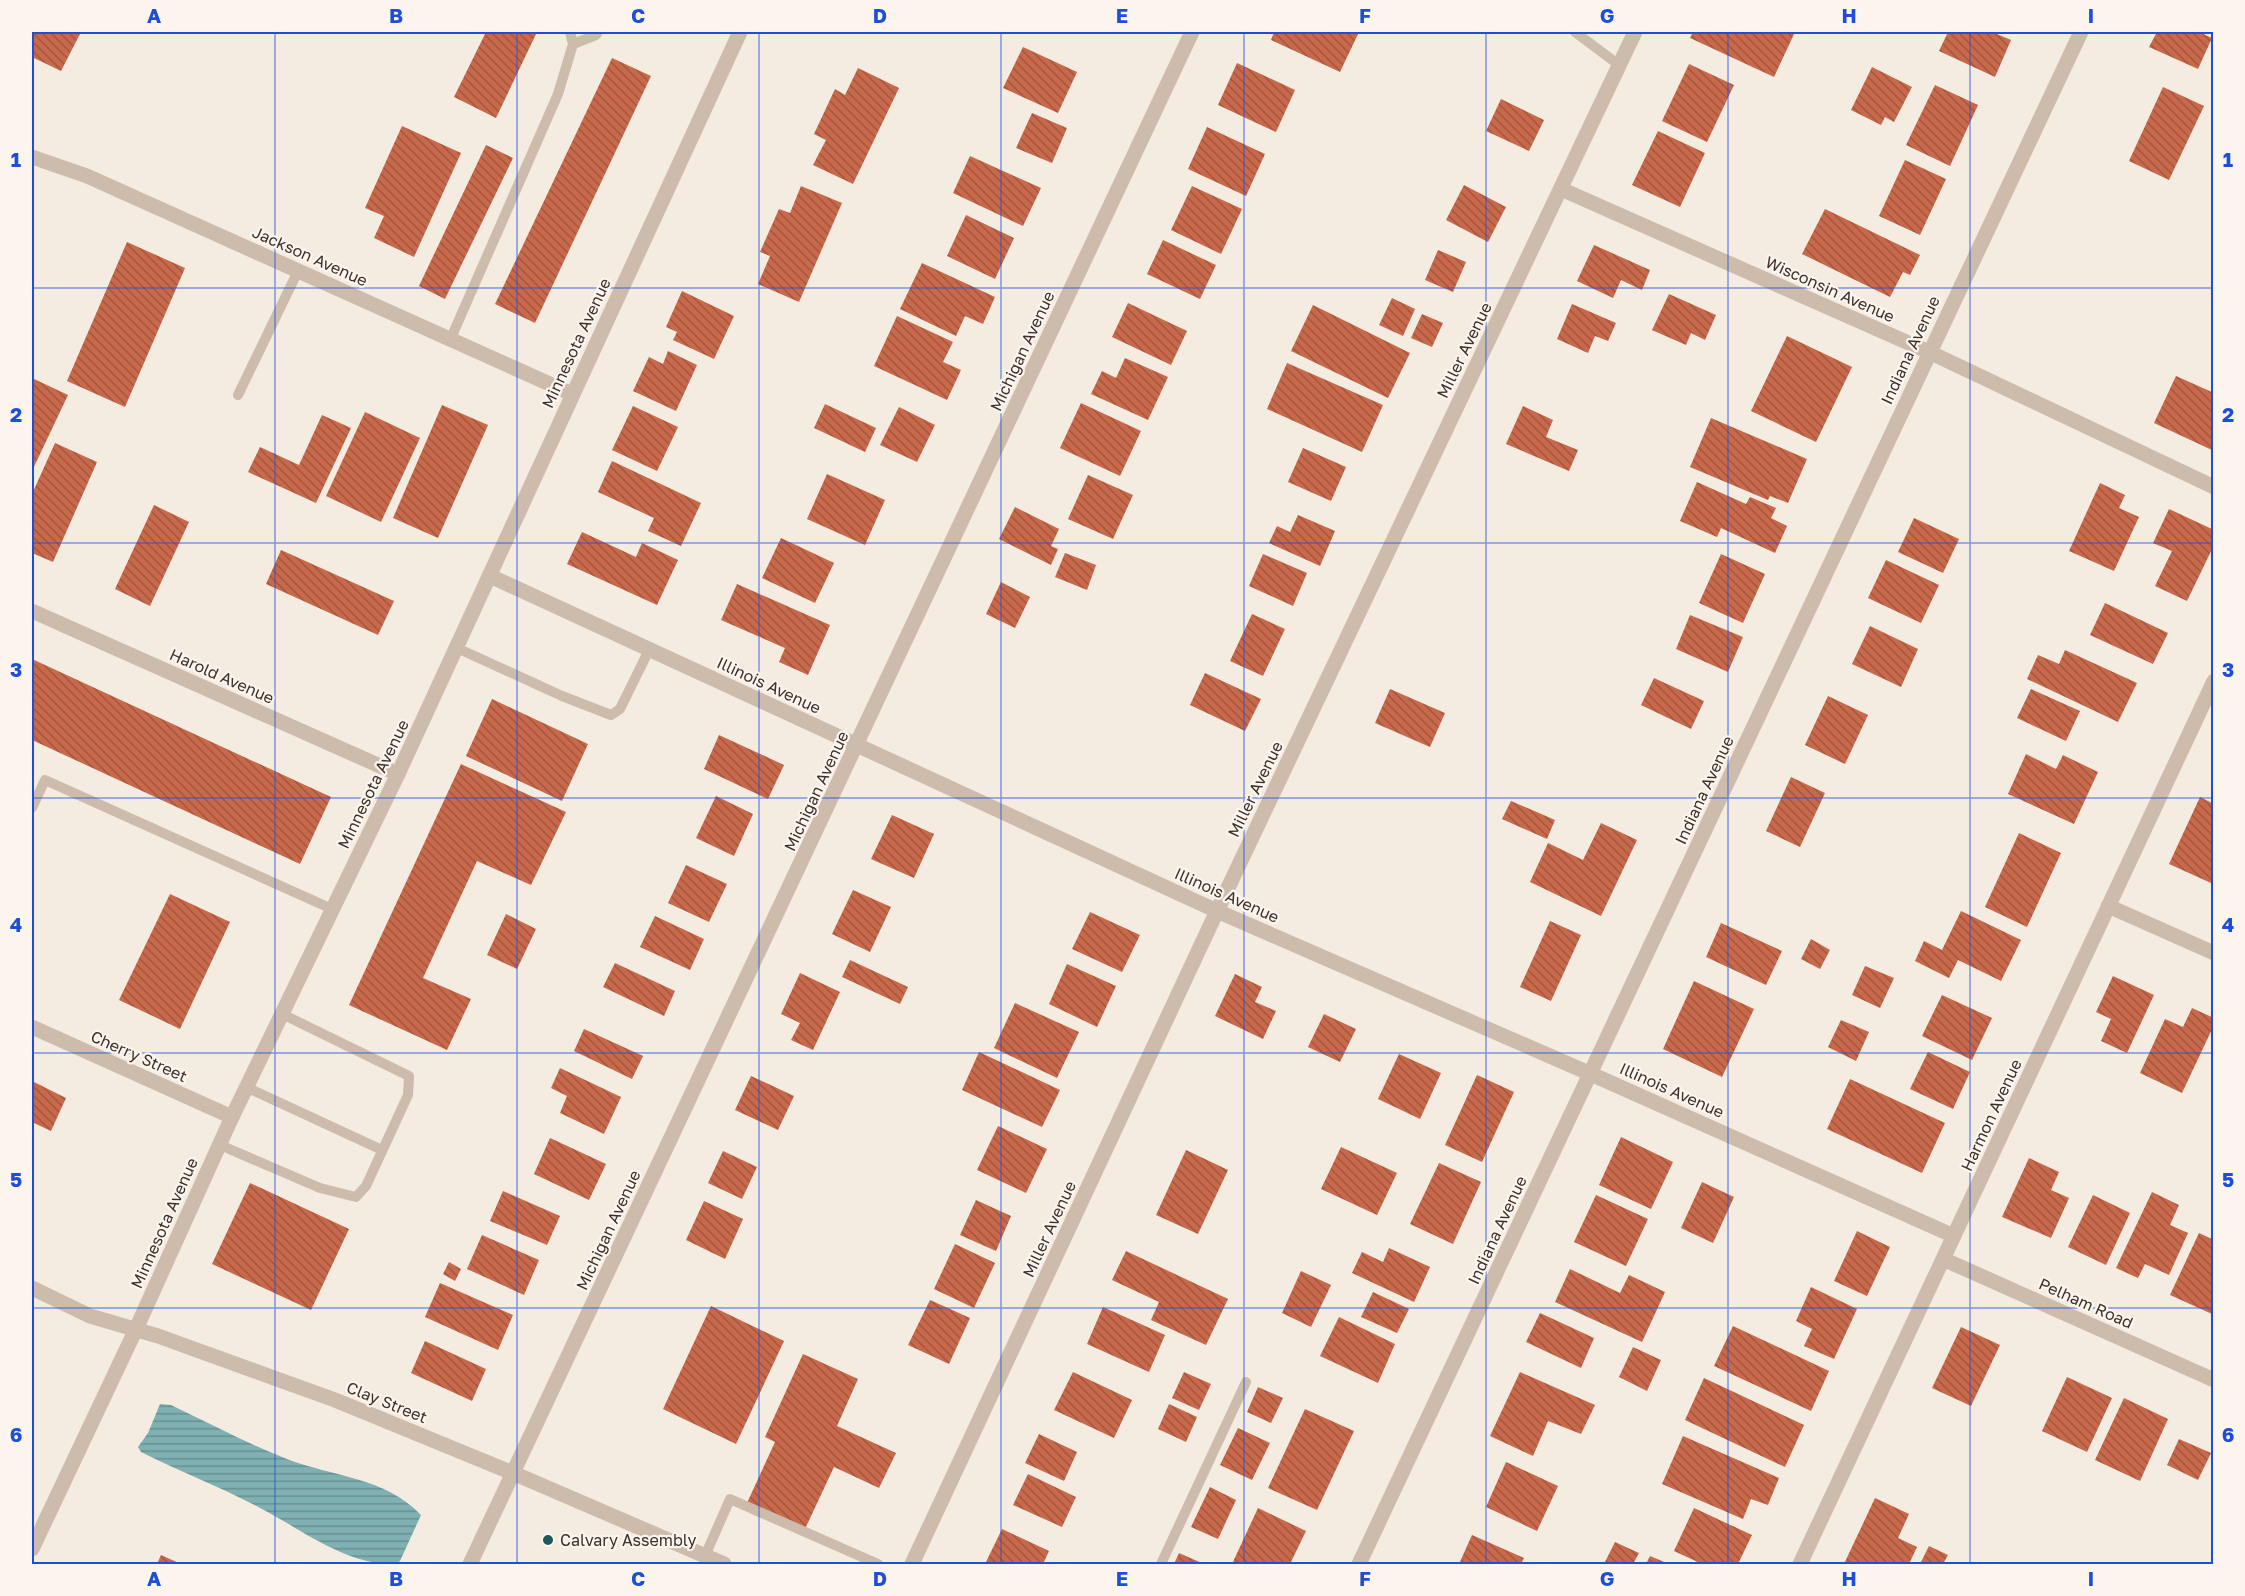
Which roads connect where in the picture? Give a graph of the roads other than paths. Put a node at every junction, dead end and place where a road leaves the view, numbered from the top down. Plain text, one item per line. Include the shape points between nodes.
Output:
1 (570, 32) edge
2 (598, 32) edge
3 (740, 32) edge
4 (1192, 32) edge
5 (1575, 32) edge
6 (1635, 32) edge
7 (2081, 32) edge
8 (573, 44) junction
9 (1619, 65) junction
10 (32, 157) edge
11 (1561, 189) junction
12 (298, 271) junction
13 (451, 338) junction
14 (1929, 352) junction
15 (572, 394) junction
16 (238, 395) dead end
17 (2214, 487) edge
18 (490, 576) junction
19 (32, 611) edge
20 (457, 648) junction
21 (649, 650) junction
22 (2214, 681) edge
23 (857, 745) junction
24 (398, 774) junction
25 (32, 808) edge
26 (2108, 906) junction
27 (332, 909) junction
28 (1217, 911) junction
29 (2214, 953) edge
30 (282, 1014) junction
31 (32, 1027) edge
32 (1591, 1074) junction
33 (246, 1087) junction
34 (232, 1117) junction
35 (219, 1145) junction
36 (382, 1150) junction
37 (1954, 1236) junction
38 (1943, 1259) junction
39 (32, 1288) edge
40 (136, 1329) junction
41 (2214, 1380) edge
42 (1246, 1382) dead end
43 (513, 1473) junction
44 (32, 1549) edge
45 (705, 1556) junction
46 (470, 1564) edge
47 (724, 1564) edge
48 (878, 1564) edge
49 (912, 1564) edge
50 (1161, 1564) edge
51 (1359, 1564) edge
52 (1800, 1564) edge

1 - 8 lane
2 - 8 lane
3 - 15 street, Minnesota Avenue
4 - 23 street, Michigan Avenue
5 - 9 lane
6 - 9 street, Miller Avenue
7 - 14 street, Indiana Avenue
8 - 13 lane via 558,94
9 - 11 street, Miller Avenue
10 - 12 street, Jackson Avenue via 87,177
11 - 14 street, Wisconsin Avenue
11 - 28 street, Miller Avenue
12 - 13 street, Jackson Avenue
12 - 16 lane
13 - 15 street, Jackson Avenue
14 - 17 street, Wisconsin Avenue
14 - 32 street, Indiana Avenue
15 - 18 street, Minnesota Avenue
18 - 20 street, Minnesota Avenue
18 - 21 street, Illinois Avenue
19 - 24 street, Harold Avenue
20 - 21 lane via 611,715 620,709
20 - 24 street, Minnesota Avenue
21 - 23 street, Illinois Avenue
22 - 26 street, Harmon Avenue
23 - 28 street, Illinois Avenue
23 - 43 street, Michigan Avenue
24 - 27 street, Minnesota Avenue
25 - 27 lane via 45,780
26 - 29 street
26 - 37 street, Harmon Avenue
27 - 30 street, Minnesota Avenue
28 - 32 street, Illinois Avenue
28 - 49 street, Miller Avenue
30 - 33 street, Minnesota Avenue
30 - 36 lane via 409,1076 408,1095
31 - 34 street, Cherry Street
32 - 37 street, Illinois Avenue
32 - 51 street, Indiana Avenue
33 - 34 street, Minnesota Avenue
33 - 36 lane
34 - 35 street, Minnesota Avenue
35 - 36 lane via 320,1188 356,1197 366,1186
35 - 40 street, Minnesota Avenue
37 - 38 street, Harmon Avenue
38 - 41 street, Pelham Road
38 - 52 street, Harmon Avenue
39 - 40 street, Clay Street via 90,1316
40 - 43 street, Clay Street via 335,1400
40 - 44 street, Minnesota Avenue
42 - 50 lane
43 - 45 street, Clay Street
43 - 46 street, Michigan Avenue
45 - 47 street, Clay Street
45 - 48 lane via 730,1499

